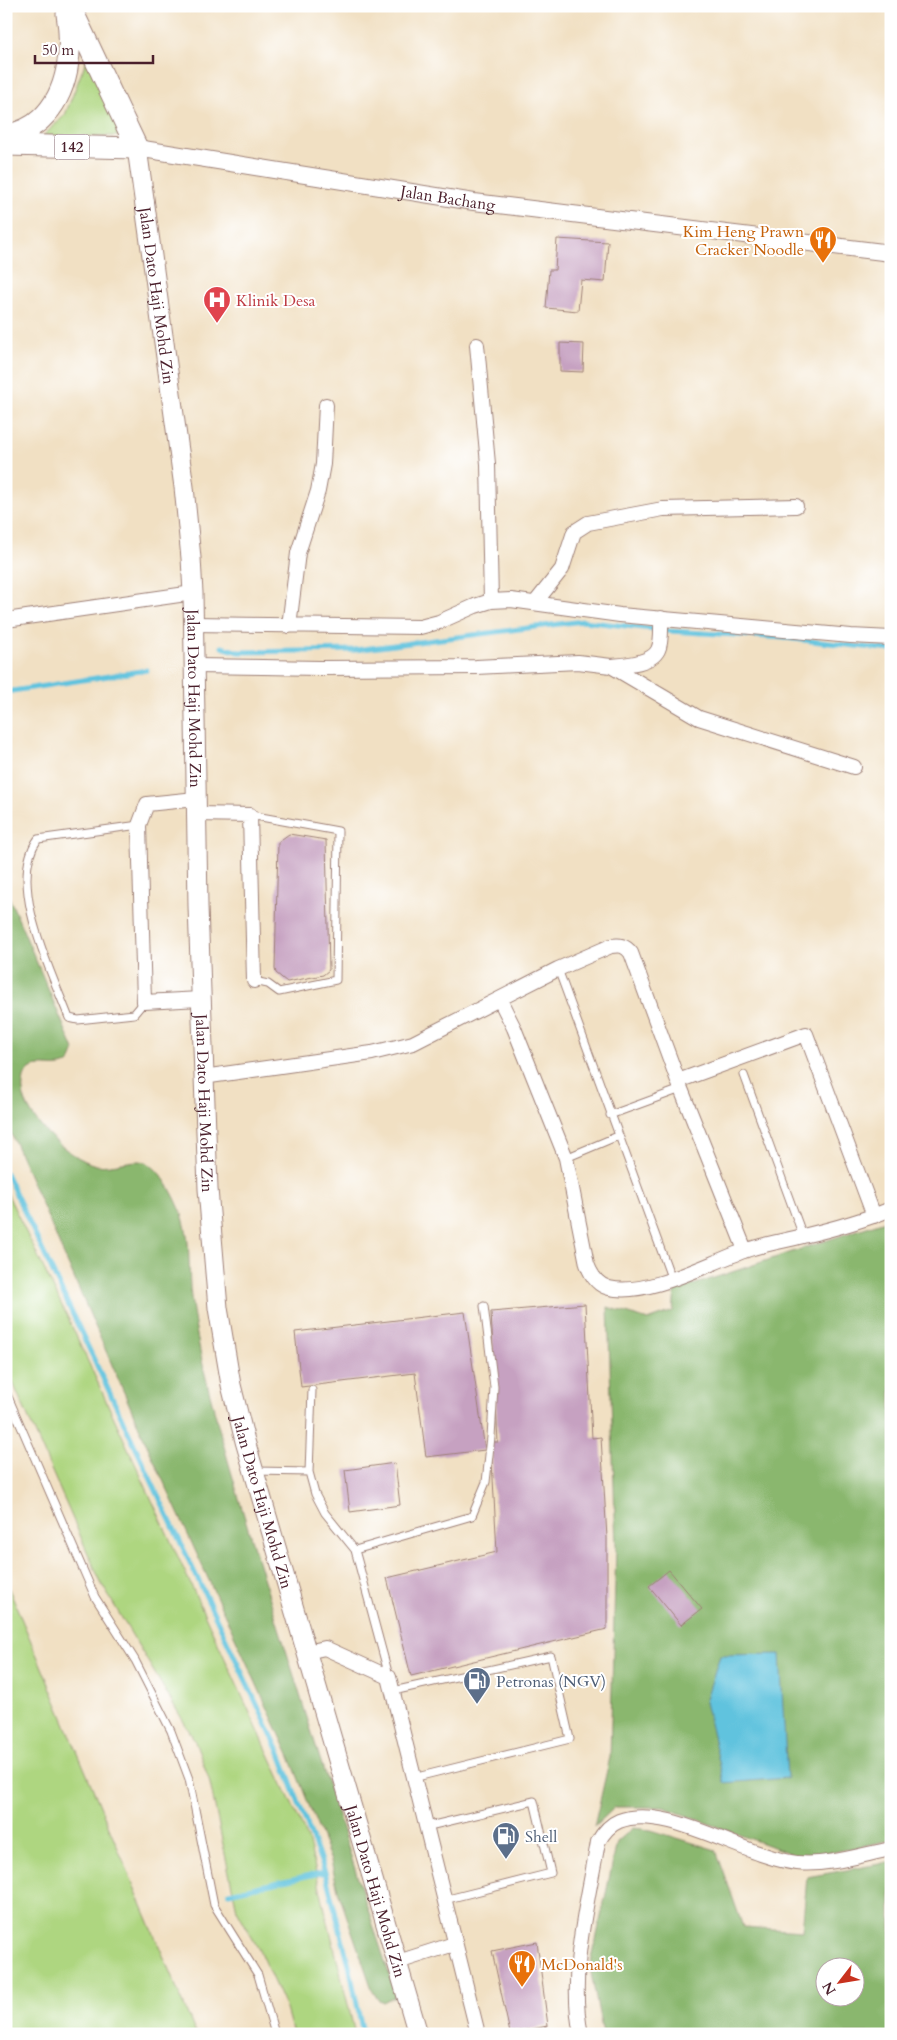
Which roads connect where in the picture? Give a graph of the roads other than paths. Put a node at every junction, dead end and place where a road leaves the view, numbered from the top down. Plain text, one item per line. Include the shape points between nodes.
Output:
1 (65, 6) edge
2 (70, 6) edge
3 (6, 136) edge
4 (6, 145) edge
5 (137, 148) junction
6 (891, 253) edge
7 (477, 345) dead end
8 (326, 405) dead end
9 (796, 506) dead end
10 (194, 593) junction
11 (491, 601) junction
12 (535, 603) junction
13 (6, 620) edge
14 (661, 621) junction
15 (194, 624) junction
16 (289, 626) junction
17 (891, 638) edge
18 (195, 666) junction
19 (611, 666) junction
20 (854, 767) dead end
21 (196, 807) junction
22 (250, 815) junction
23 (139, 825) junction
24 (558, 969) junction
25 (254, 981) joint
26 (200, 999) junction
27 (500, 1000) junction
28 (144, 1002) junction
29 (744, 1075) dead end
30 (202, 1077) junction
31 (679, 1085) junction
32 (610, 1115) junction
33 (618, 1136) junction
34 (566, 1158) junction
35 (891, 1210) edge
36 (874, 1216) junction
37 (803, 1236) junction
38 (745, 1250) junction
39 (672, 1280) junction
40 (484, 1306) dead end
41 (312, 1390) dead end
42 (6, 1392) edge
43 (254, 1471) junction
44 (308, 1472) junction
45 (355, 1550) junction
46 (307, 1652) junction
47 (389, 1677) junction
48 (393, 1692) junction
49 (414, 1778) junction
50 (425, 1827) junction
51 (891, 1849) edge
52 (444, 1900) junction
53 (454, 1944) junction
54 (398, 1962) junction
55 (477, 2032) edge
56 (275, 2034) edge
57 (418, 2034) edge
58 (581, 2034) edge

1 - 3 main road via 70,47 61,89 40,120
2 - 5 main road
4 - 5 main road, Jalan Bachang / 142
5 - 6 street, Jalan Bachang via 474,202
5 - 10 main road, Jalan Dato Haji Mohd Zin via 184,487
7 - 11 street via 488,464
8 - 16 street via 323,464 298,553
9 - 12 street via 663,509 588,523 574,532 562,569
10 - 13 street
10 - 15 main road, Jalan Dato Haji Mohd Zin
11 - 12 street
11 - 16 street via 439,622 420,626
12 - 14 street
14 - 17 street
14 - 19 street via 659,650 645,660
15 - 16 street
15 - 18 main road, Jalan Dato Haji Mohd Zin
18 - 19 street via 476,667 578,662
18 - 21 main road, Jalan Dato Haji Mohd Zin
19 - 20 street via 699,718
21 - 22 street
21 - 23 street via 147,804
21 - 26 main road, Jalan Dato Haji Mohd Zin
22 - 25 street
22 - 25 lane via 338,831 336,980 279,992 268,984
23 - 28 street
23 - 28 lane via 38,839 30,850 27,886 31,917 69,1018 78,1020 134,1014
24 - 27 street
24 - 31 street via 611,946 626,947 631,953
24 - 32 lane
26 - 28 street
26 - 30 main road, Jalan Dato Haji Mohd Zin
27 - 30 street via 413,1043 372,1053
27 - 34 street
29 - 37 lane
30 - 43 main road, Jalan Dato Haji Mohd Zin via 218,1308 231,1385
31 - 32 lane
31 - 36 street via 806,1034
31 - 38 street
32 - 33 lane
33 - 34 lane
33 - 39 lane
34 - 39 street via 592,1276 609,1288 654,1285
35 - 36 street
36 - 37 street
37 - 38 street
38 - 39 street
40 - 45 lane via 494,1387 486,1482 472,1516
41 - 44 lane
42 - 56 lane via 95,1597 135,1660 172,1730 189,1779 214,1905 258,1975
43 - 44 lane
43 - 46 main road, Jalan Dato Haji Mohd Zin
44 - 45 lane via 326,1513
45 - 47 lane
46 - 47 street via 324,1648
46 - 54 main road, Jalan Dato Haji Mohd Zin
47 - 48 street
48 - 49 street
48 - 49 lane via 551,1656 570,1739
49 - 50 street
50 - 52 street
50 - 52 lane via 534,1801 551,1873
51 - 58 street via 826,1862 798,1863 772,1858 659,1818 618,1821 598,1842 577,1972 576,2013
52 - 53 street
53 - 54 street
53 - 55 street
54 - 57 main road, Jalan Dato Haji Mohd Zin

